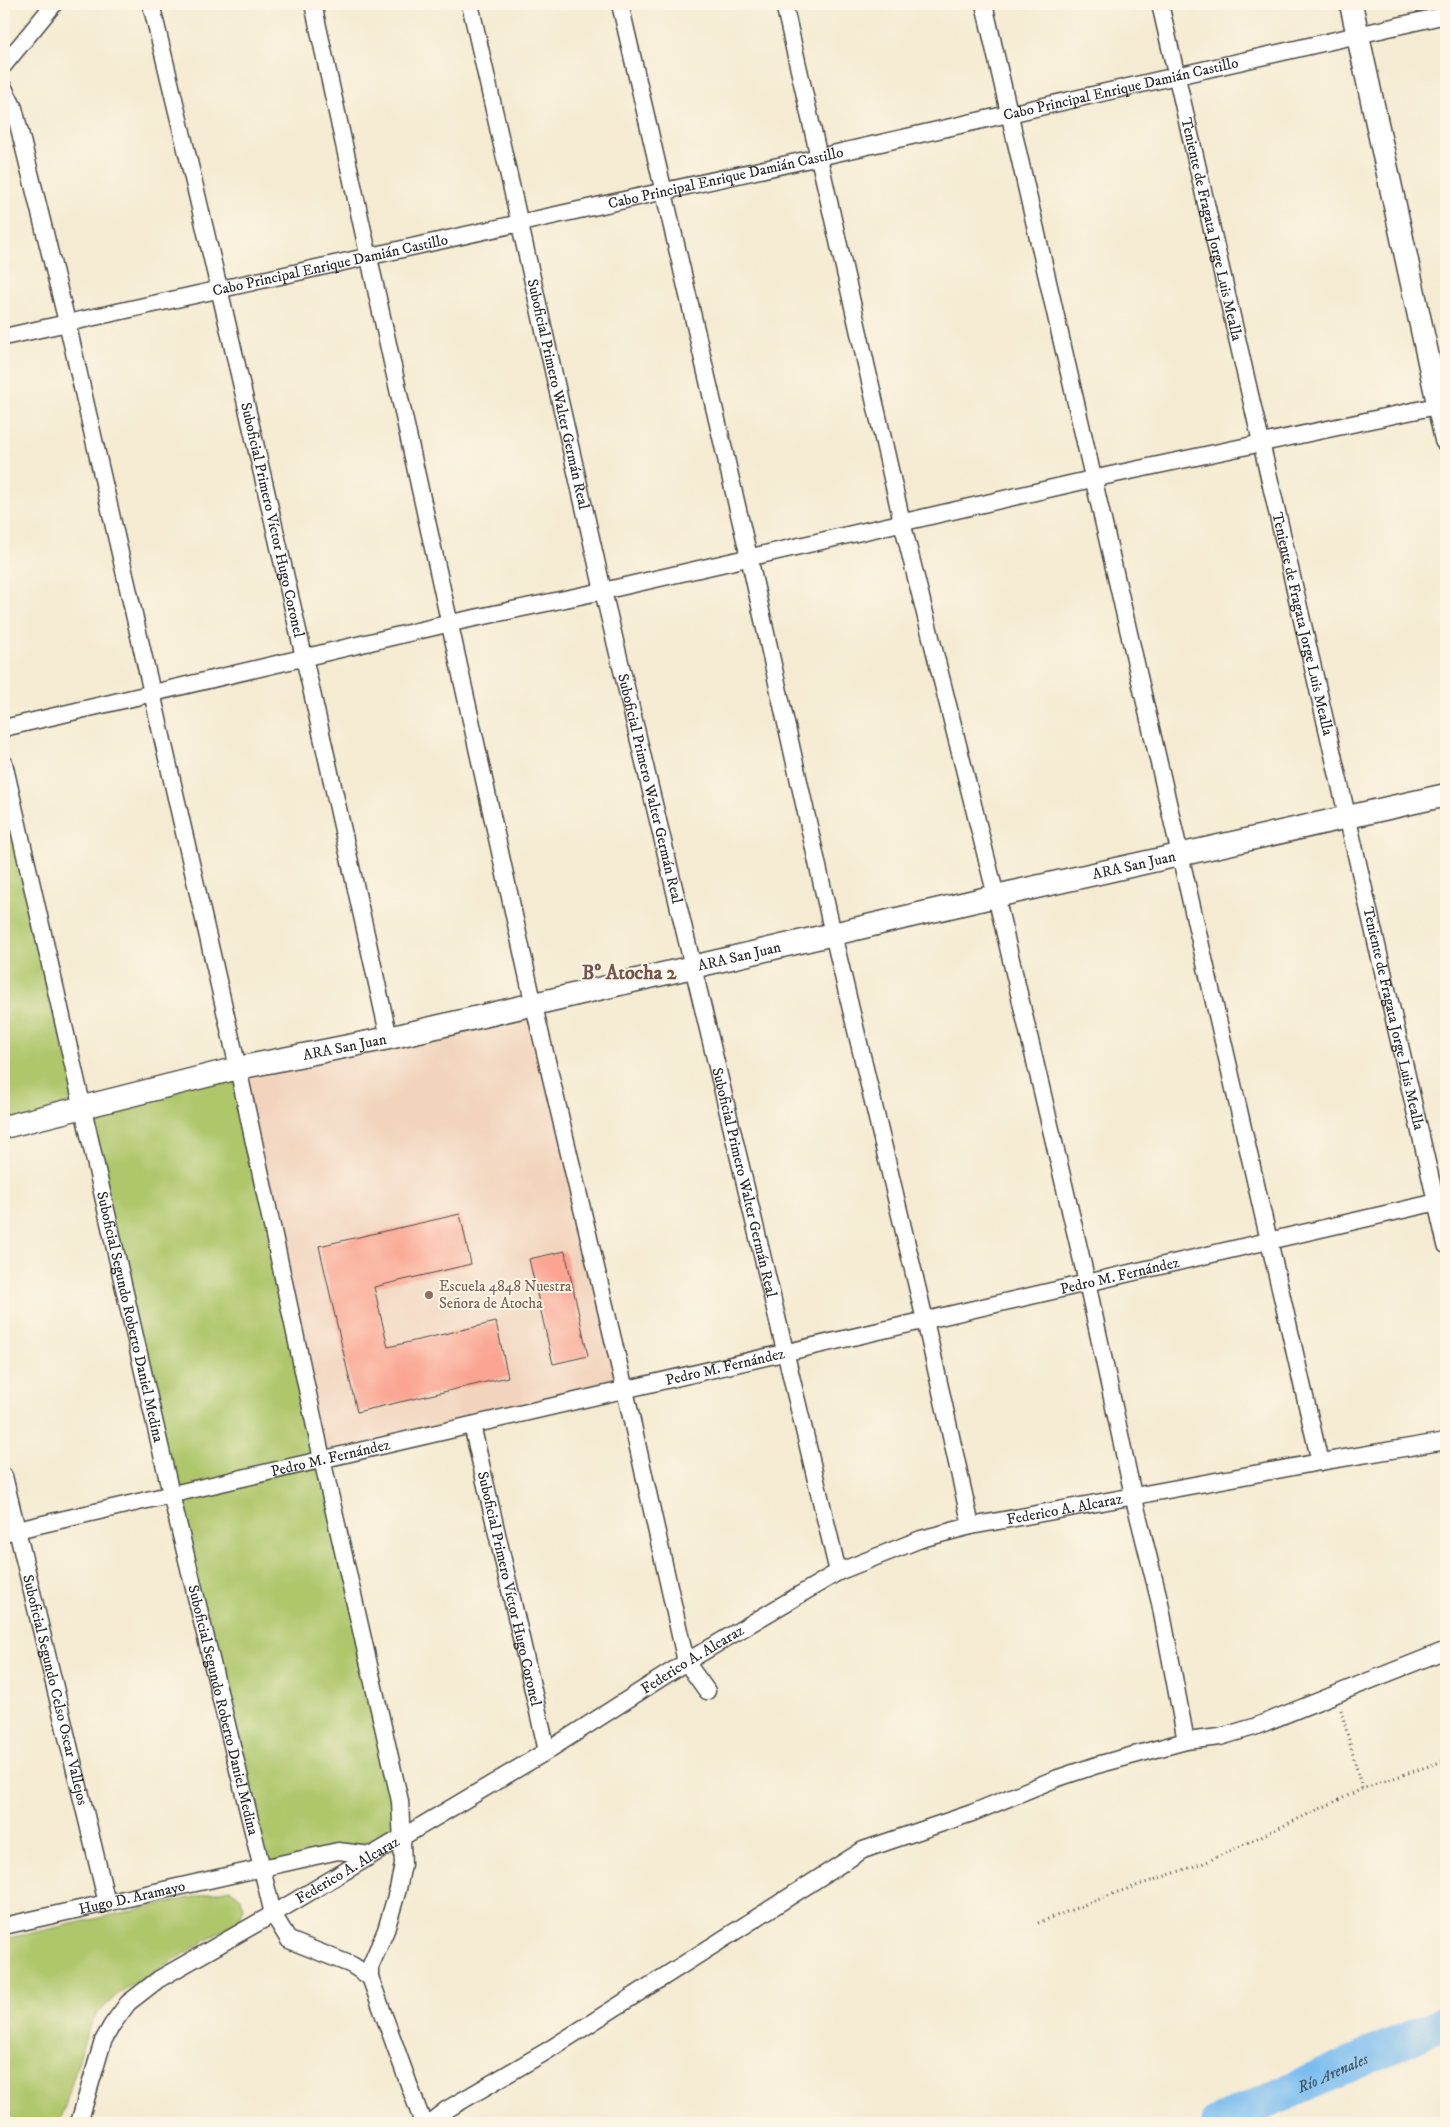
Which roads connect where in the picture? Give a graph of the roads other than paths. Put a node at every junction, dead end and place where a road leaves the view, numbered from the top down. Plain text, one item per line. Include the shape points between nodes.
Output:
1 (54, 4) edge
2 (151, 4) edge
3 (313, 4) edge
4 (470, 4) edge
5 (620, 4) edge
6 (784, 4) edge
7 (984, 4) edge
8 (1160, 4) edge
9 (1351, 4) edge
10 (1446, 15) edge
11 (1358, 35) junction
12 (4, 65) edge
13 (1176, 76) junction
14 (4, 88) edge
15 (1011, 114) junction
16 (819, 157) junction
17 (663, 192) junction
18 (519, 224) junction
19 (369, 256) junction
20 (220, 288) junction
21 (67, 322) junction
22 (4, 337) edge
23 (1442, 404) edge
24 (1446, 440) edge
25 (1261, 443) junction
26 (1092, 479) junction
27 (902, 522) junction
28 (749, 557) junction
29 (603, 590) junction
30 (451, 623) junction
31 (305, 656) junction
32 (152, 692) junction
33 (4, 728) edge
34 (4, 763) edge
35 (1446, 795) edge
36 (1347, 817) junction
37 (1179, 855) junction
38 (996, 896) junction
39 (833, 934) junction
40 (693, 968) junction
41 (534, 1006) junction
42 (389, 1038) junction
43 (238, 1068) junction
44 (84, 1107) junction
45 (4, 1127) edge
46 (1441, 1201) edge
47 (1269, 1240) junction
48 (1446, 1245) edge
49 (1087, 1282) junction
50 (925, 1320) junction
51 (784, 1352) junction
52 (625, 1390) junction
53 (472, 1425) junction
54 (1446, 1441) edge
55 (322, 1459) junction
56 (1320, 1462) junction
57 (4, 1476) edge
58 (171, 1494) junction
59 (1133, 1495) junction
60 (971, 1526) junction
61 (10, 1532) edge
62 (838, 1572) junction
63 (1446, 1650) edge
64 (686, 1662) junction
65 (707, 1691) dead end
66 (1186, 1741) junction
67 (547, 1751) junction
68 (401, 1837) junction
69 (371, 1855) junction
70 (262, 1867) junction
71 (107, 1903) junction
72 (273, 1914) junction
73 (4, 1926) edge
74 (370, 1977) junction
75 (80, 2123) edge
76 (423, 2123) edge
77 (428, 2123) edge

1 - 12 street
2 - 20 street, Suboficial Primero Víctor Hugo Coronel
3 - 19 street
4 - 18 street, Suboficial Primero Walter Germán Real
5 - 17 street
6 - 16 street
7 - 15 street
8 - 13 street, Teniente de Fragata Jorge Luis Mealla
9 - 11 street
10 - 11 street, Cabo Principal Enrique Damián Castillo
11 - 13 street, Cabo Principal Enrique Damián Castillo
11 - 23 street
13 - 15 street, Cabo Principal Enrique Damián Castillo
13 - 25 street, Teniente de Fragata Jorge Luis Mealla
14 - 21 street via 14,108
15 - 16 street, Cabo Principal Enrique Damián Castillo
15 - 26 street
16 - 17 street, Cabo Principal Enrique Damián Castillo
16 - 27 street
17 - 18 street, Cabo Principal Enrique Damián Castillo
17 - 28 street
18 - 19 street, Cabo Principal Enrique Damián Castillo
18 - 29 street, Suboficial Primero Walter Germán Real
19 - 20 street, Cabo Principal Enrique Damián Castillo
19 - 30 street
20 - 21 street, Cabo Principal Enrique Damián Castillo
20 - 31 street, Suboficial Primero Víctor Hugo Coronel
21 - 22 street, Cabo Principal Enrique Damián Castillo
21 - 32 street
23 - 24 street
23 - 25 street
25 - 26 street
25 - 36 street, Teniente de Fragata Jorge Luis Mealla
26 - 27 street
26 - 37 street
27 - 28 street
27 - 38 street
28 - 29 street
28 - 39 street
29 - 30 street
29 - 40 street, Suboficial Primero Walter Germán Real
30 - 31 street
30 - 41 street
31 - 32 street
31 - 42 street, Suboficial Primero Víctor Hugo Coronel
32 - 33 street
32 - 43 street
34 - 44 street, Suboficial Segundo Roberto Daniel Medina
35 - 36 street, ARA San Juan
36 - 37 street, ARA San Juan
36 - 46 street, Teniente de Fragata Jorge Luis Mealla
37 - 38 street, ARA San Juan
37 - 47 street
38 - 39 street, ARA San Juan
38 - 49 street
39 - 40 street, ARA San Juan
39 - 50 street
40 - 41 street, ARA San Juan
40 - 51 street, Suboficial Primero Walter Germán Real
41 - 42 street, ARA San Juan
41 - 52 street
42 - 43 street, ARA San Juan
43 - 44 street, ARA San Juan
43 - 55 street
44 - 45 street, ARA San Juan
44 - 58 street, Suboficial Segundo Roberto Daniel Medina
46 - 47 street, Pedro M. Fernández
46 - 48 street, Teniente de Fragata Jorge Luis Mealla
47 - 49 street, Pedro M. Fernández
47 - 56 street
49 - 50 street, Pedro M. Fernández
49 - 59 street
50 - 51 street, Pedro M. Fernández
50 - 60 street
51 - 52 street, Pedro M. Fernández
51 - 62 street, Suboficial Primero Walter Germán Real
52 - 53 street, Pedro M. Fernández
52 - 64 street
53 - 55 street, Pedro M. Fernández
53 - 67 street, Suboficial Primero Víctor Hugo Coronel
54 - 56 street, Federico A. Alcaraz
55 - 58 street, Pedro M. Fernández
55 - 68 street via 400,1801
56 - 59 street, Federico A. Alcaraz
57 - 61 street, Suboficial Segundo Celso Oscar Vallejos
58 - 61 street, Pedro M. Fernández
58 - 70 street, Suboficial Segundo Roberto Daniel Medina
59 - 60 street, Federico A. Alcaraz
59 - 66 street via 1160,1604
60 - 62 street, Federico A. Alcaraz via 921,1539
61 - 71 street, Suboficial Segundo Celso Oscar Vallejos
62 - 64 street, Federico A. Alcaraz
63 - 66 street via 1254,1727 1220,1737
64 - 65 street
64 - 67 street, Federico A. Alcaraz
66 - 77 street via 1080,1770 972,1813 864,1850
67 - 68 street, Federico A. Alcaraz
68 - 69 street, Federico A. Alcaraz
68 - 74 street via 403,1864 398,1889 386,1930 370,1967
69 - 70 street, Hugo D. Aramayo via 338,1851
69 - 72 street, Federico A. Alcaraz
70 - 71 street, Hugo D. Aramayo
70 - 72 street, Suboficial Segundo Roberto Daniel Medina
71 - 73 street, Hugo D. Aramayo
72 - 74 street, Suboficial Segundo Roberto Daniel Medina via 289,1940 352,1965
72 - 75 street, Federico A. Alcaraz via 159,1979 128,2003 103,2041
74 - 76 street

